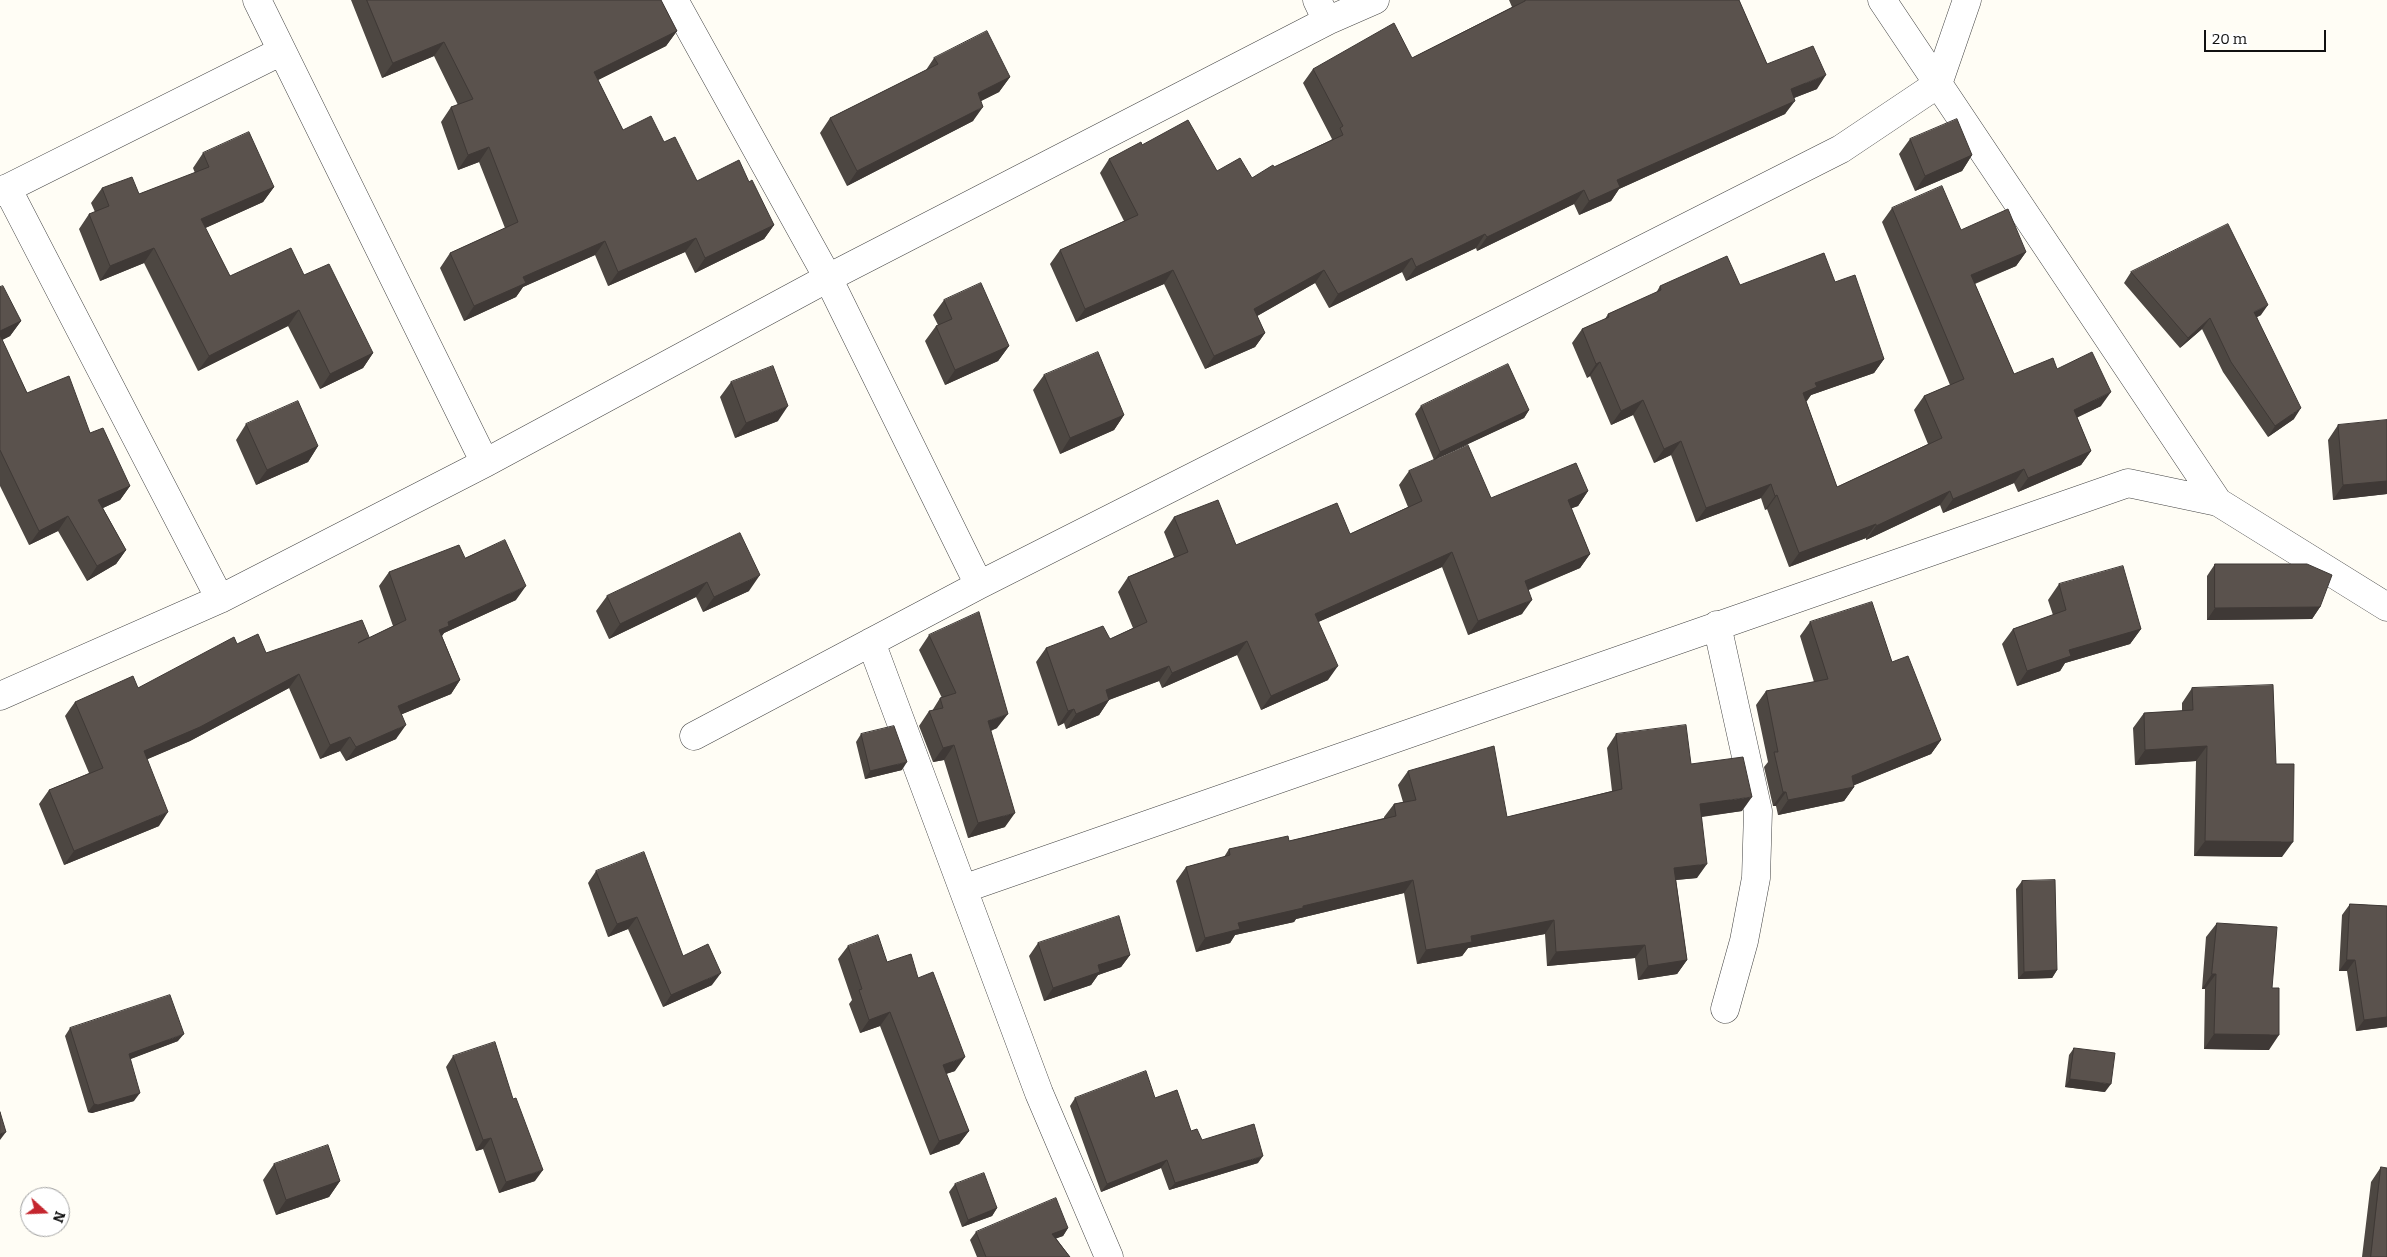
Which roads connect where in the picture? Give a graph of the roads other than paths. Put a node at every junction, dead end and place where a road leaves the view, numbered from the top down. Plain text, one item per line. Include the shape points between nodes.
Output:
1 (257, 0) edge
2 (674, 0) edge
3 (1375, 0) edge
4 (1882, 0) edge
5 (1967, 0) edge
6 (1322, 10) edge
7 (282, 51) junction
8 (1938, 84) junction
9 (4, 190) edge
10 (828, 278) junction
11 (485, 463) junction
12 (2218, 502) junction
13 (979, 585) junction
14 (220, 599) junction
15 (2387, 607) edge
16 (1717, 625) junction
17 (871, 642) junction
18 (0, 696) edge
19 (694, 736) dead end
20 (963, 889) junction
21 (1725, 1009) dead end
22 (1109, 1257) edge

1 - 7 street
2 - 10 street
3 - 6 street
4 - 8 street
5 - 8 street
6 - 10 street
7 - 9 street
7 - 11 street
8 - 12 street
8 - 13 street via 1841,149
9 - 14 street
10 - 11 street
10 - 13 street
11 - 14 street
12 - 15 street
12 - 16 street via 2128,483
13 - 17 street
14 - 18 street
16 - 20 street
16 - 21 street via 1758,811 1756,878 1744,941
17 - 19 street
17 - 20 street
20 - 22 street via 1039,1093

